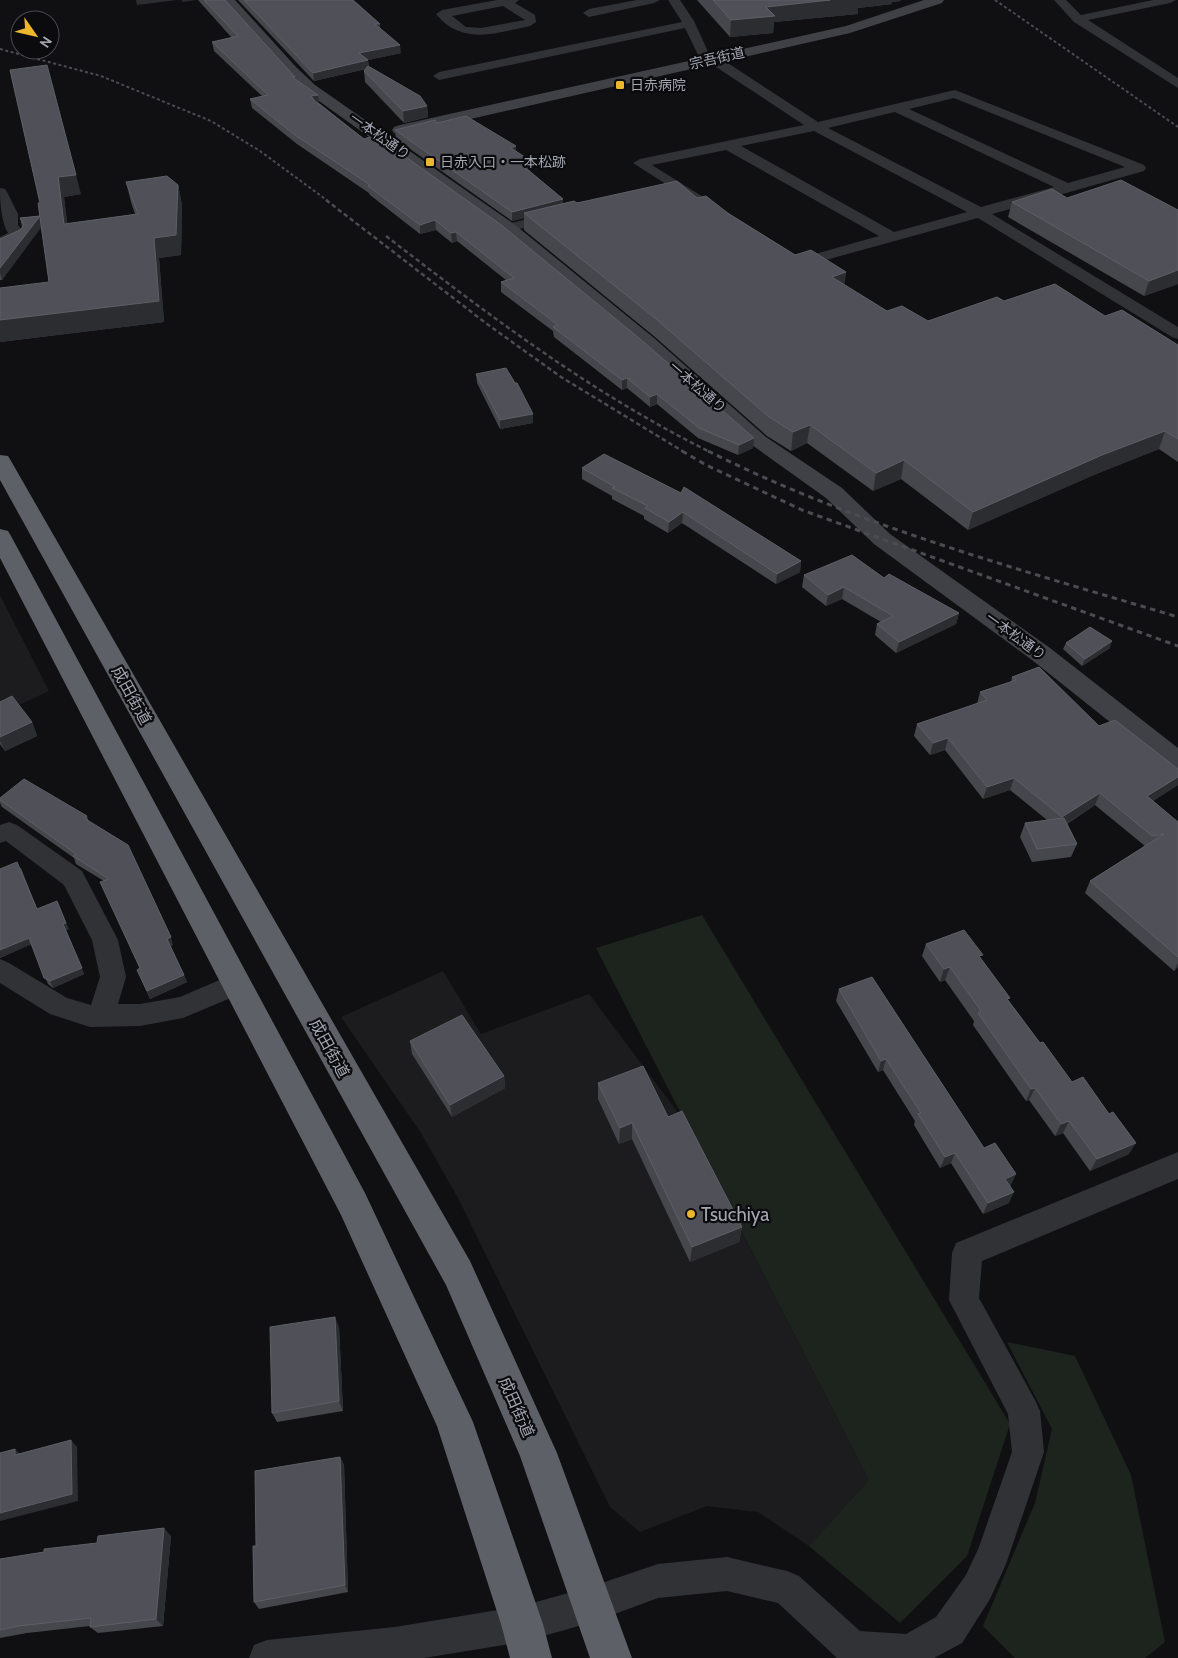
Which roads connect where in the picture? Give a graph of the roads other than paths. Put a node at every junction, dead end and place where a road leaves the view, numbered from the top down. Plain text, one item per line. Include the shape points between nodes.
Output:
1 (228, 0) edge
2 (654, 0) edge
3 (674, 0) edge
4 (937, 0) edge
5 (1060, 0) edge
6 (1170, 0) edge
7 (509, 1) edge
8 (589, 13) dead end
9 (1078, 19) junction
10 (689, 24) junction
11 (709, 59) junction
12 (439, 76) dead end
13 (1178, 84) edge
14 (897, 108) junction
15 (816, 127) junction
16 (379, 135) junction
17 (728, 145) junction
18 (675, 186) junction
19 (1067, 188) junction
20 (657, 191) edge
21 (0, 192) edge
22 (573, 212) edge
23 (978, 212) junction
24 (508, 228) junction
25 (892, 237) junction
26 (0, 244) edge
27 (1178, 334) edge
28 (0, 461) edge
29 (0, 536) edge
30 (1178, 762) edge
31 (0, 834) edge
32 (0, 970) edge
33 (236, 984) junction
34 (101, 1016) junction
35 (1178, 1165) edge
36 (593, 1604) junction
37 (527, 1641) edge
38 (266, 1658) edge
39 (611, 1658) edge

1 - 16 street, 一本松通り via 310,88
2 - 8 street
3 - 10 street
4 - 11 street, 宗吾街道 via 850,29
5 - 9 street
6 - 9 street
7 - 7 street via 451,12 442,14 463,30 481,32 530,22 531,18
9 - 13 street
10 - 11 street
10 - 12 street
11 - 15 street
11 - 16 street, 宗吾街道
14 - 15 street
14 - 19 street
14 - 19 street via 955,94 1139,168
15 - 17 street
15 - 23 street
16 - 24 street, 一本松通り
17 - 18 street via 640,163
17 - 25 street
18 - 20 street
18 - 25 street via 799,263
19 - 23 street
21 - 26 street via 17,235
22 - 24 street
23 - 25 street
23 - 27 street
24 - 30 street, 一本松通り via 647,342 759,440 834,493 882,539 1041,654
28 - 36 highway, 成田街道 via 458,1273 538,1454
29 - 33 highway
31 - 34 street via 9,831 73,878 105,940 114,977
32 - 34 street via 59,1006 90,1016
33 - 34 street via 183,1007 140,1015
33 - 37 highway via 352,1204 454,1422
35 - 36 street via 967,1253 964,1300 1024,1411 1028,1452 994,1552 978,1587 949,1630 909,1652 853,1648 787,1588 727,1574 658,1581
36 - 37 street
36 - 39 highway, 成田街道
37 - 38 street via 395,1645

